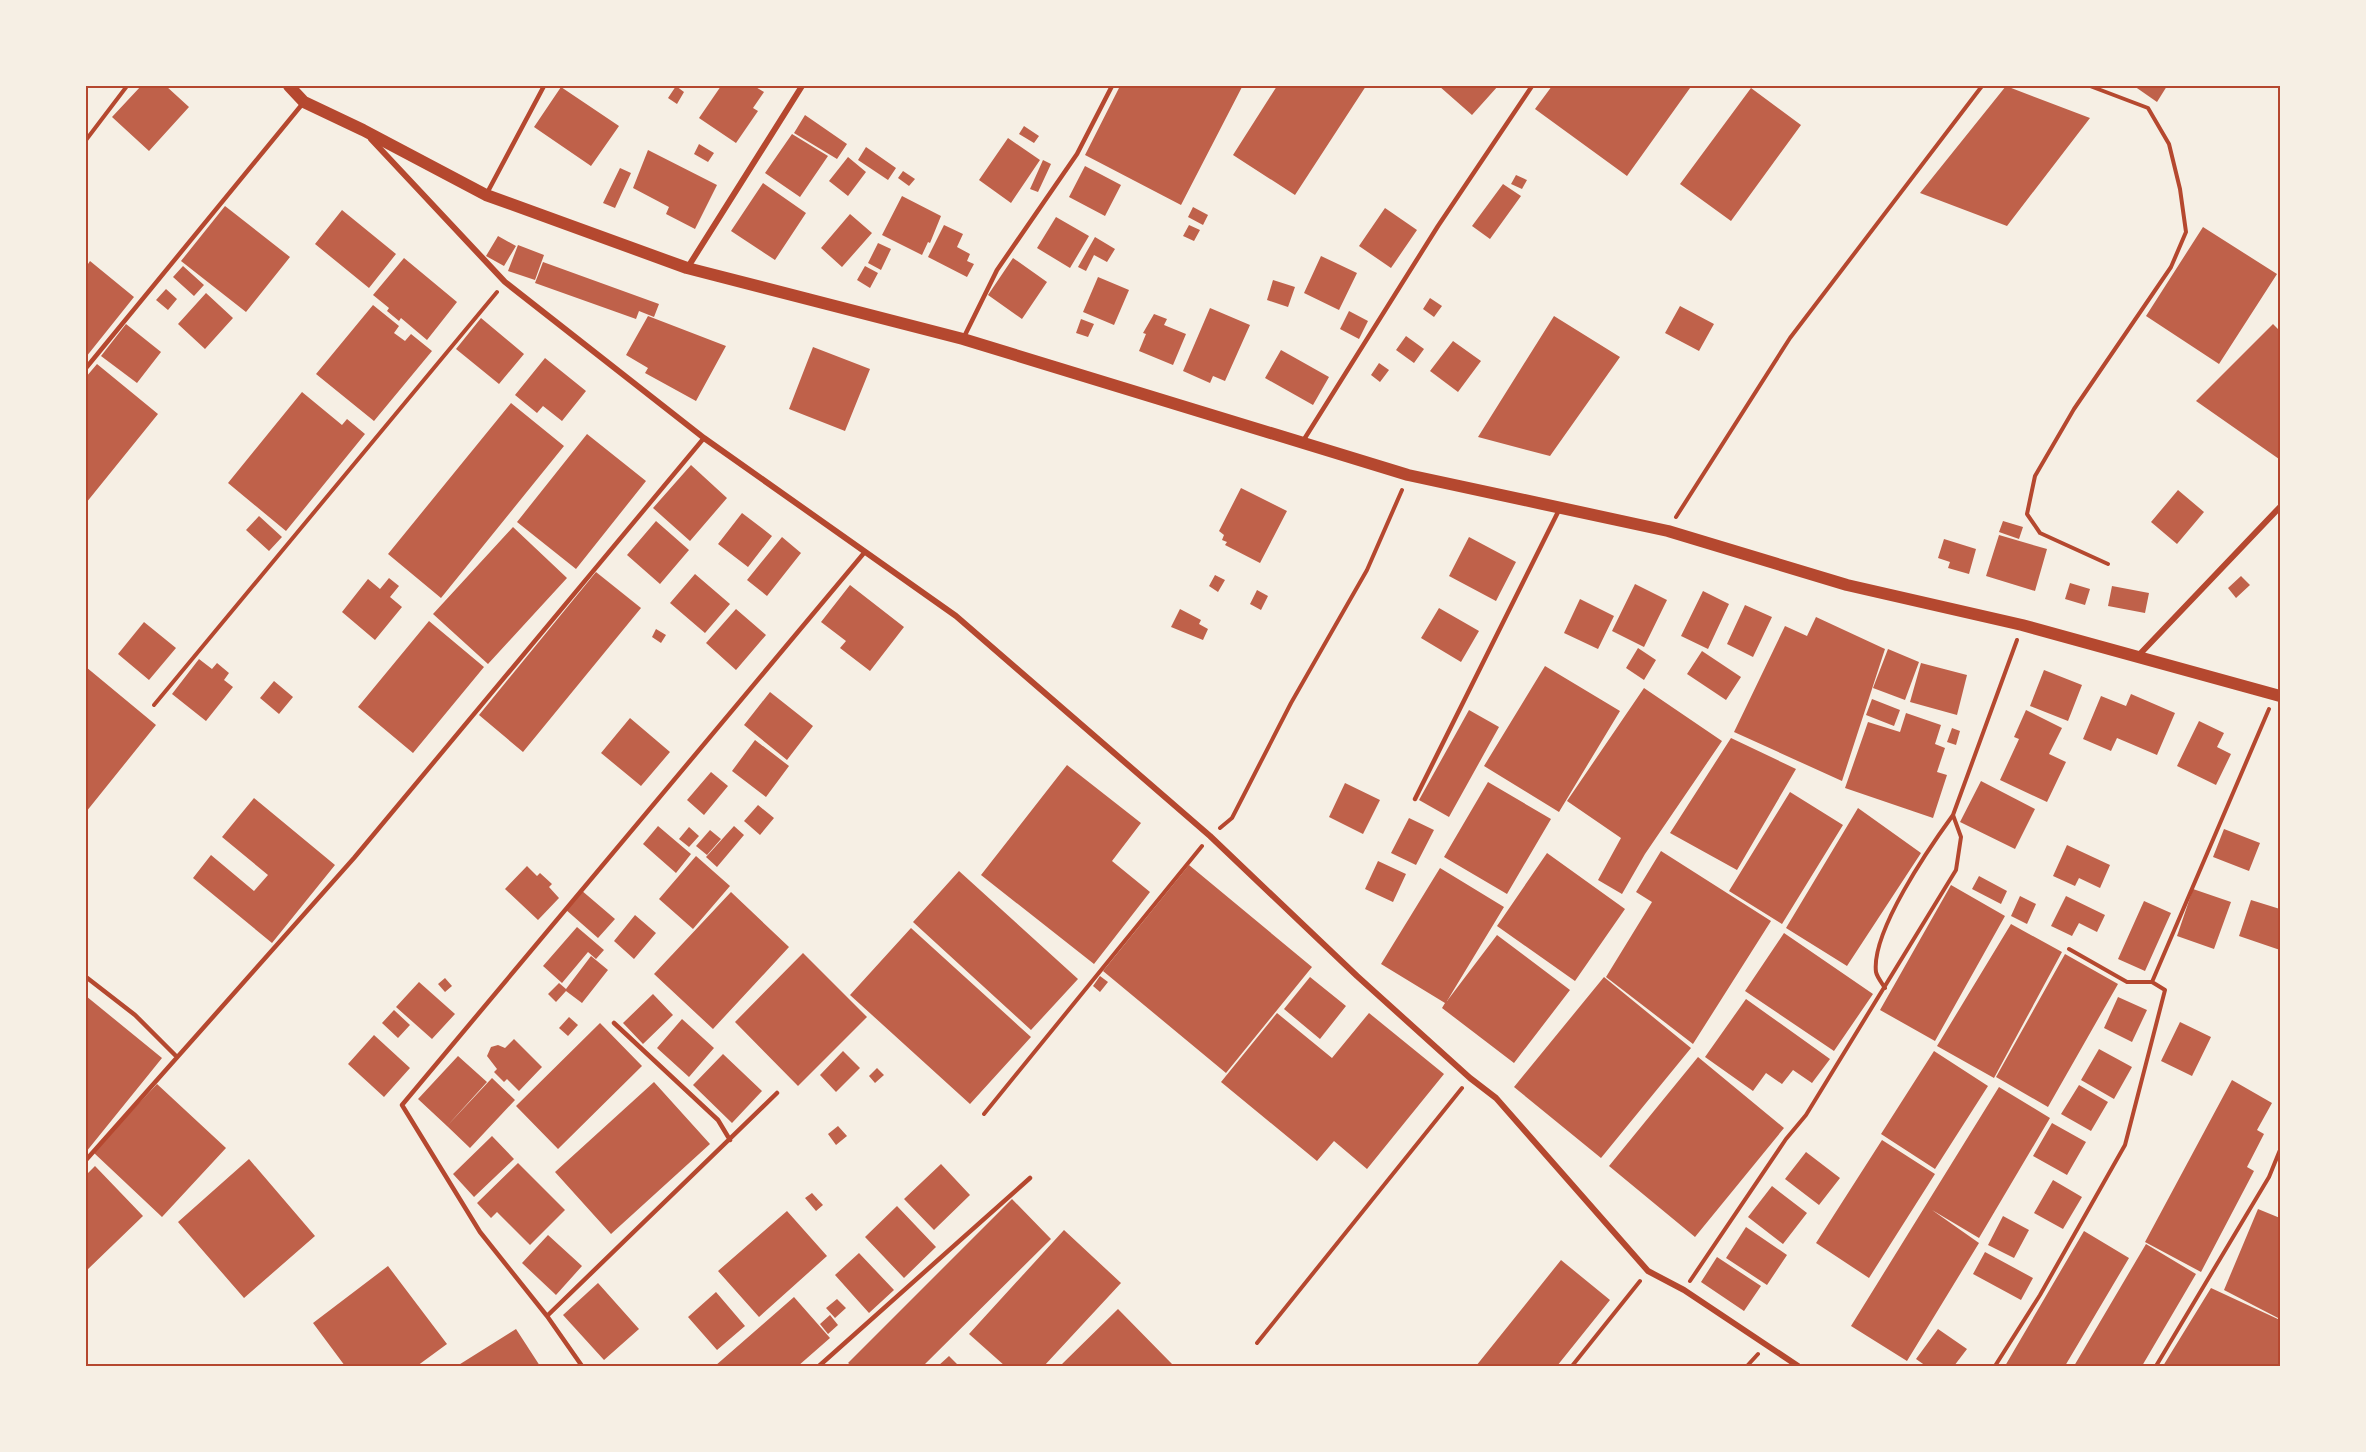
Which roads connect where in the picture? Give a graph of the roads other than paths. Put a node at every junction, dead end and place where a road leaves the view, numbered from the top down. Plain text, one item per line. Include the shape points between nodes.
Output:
1 (290, 86) edge
2 (544, 86) edge
3 (802, 86) edge
4 (1112, 86) edge
5 (1532, 86) edge
6 (304, 102) junction
7 (363, 130) junction
8 (486, 195) junction
9 (687, 268) junction
10 (963, 339) junction
11 (86, 368) edge
12 (704, 438) junction
13 (1303, 441) junction
14 (1560, 507) junction
15 (2280, 507) edge
16 (864, 553) junction
17 (2138, 656) junction
18 (2278, 695) edge
19 (1415, 799) dead end
20 (86, 977) edge
21 (614, 1023) dead end
22 (177, 1057) junction
23 (777, 1093) dead end
24 (730, 1140) junction
25 (86, 1160) edge
26 (1030, 1178) dead end
27 (547, 1316) junction
28 (582, 1366) edge
29 (819, 1366) edge
30 (1798, 1366) edge

1 - 6 main road
2 - 8 lane
3 - 9 street
4 - 10 lane via 1077,154 997,270
5 - 13 lane via 1438,226
6 - 7 main road
6 - 11 lane
7 - 8 main road
7 - 12 street via 505,282
8 - 9 main road
9 - 10 main road
10 - 13 main road
12 - 16 street
12 - 22 lane via 354,858
13 - 14 main road via 1408,475
14 - 17 main road via 1668,531 1847,585
14 - 19 lane
15 - 17 street
16 - 27 lane via 402,1105 480,1232
16 - 30 street via 956,616 1210,837 1357,976 1496,1098 1648,1271 1684,1290
17 - 18 main road
20 - 22 lane via 135,1015
21 - 24 lane via 718,1120
22 - 25 lane
23 - 24 lane
24 - 27 lane
26 - 29 lane
27 - 28 lane

